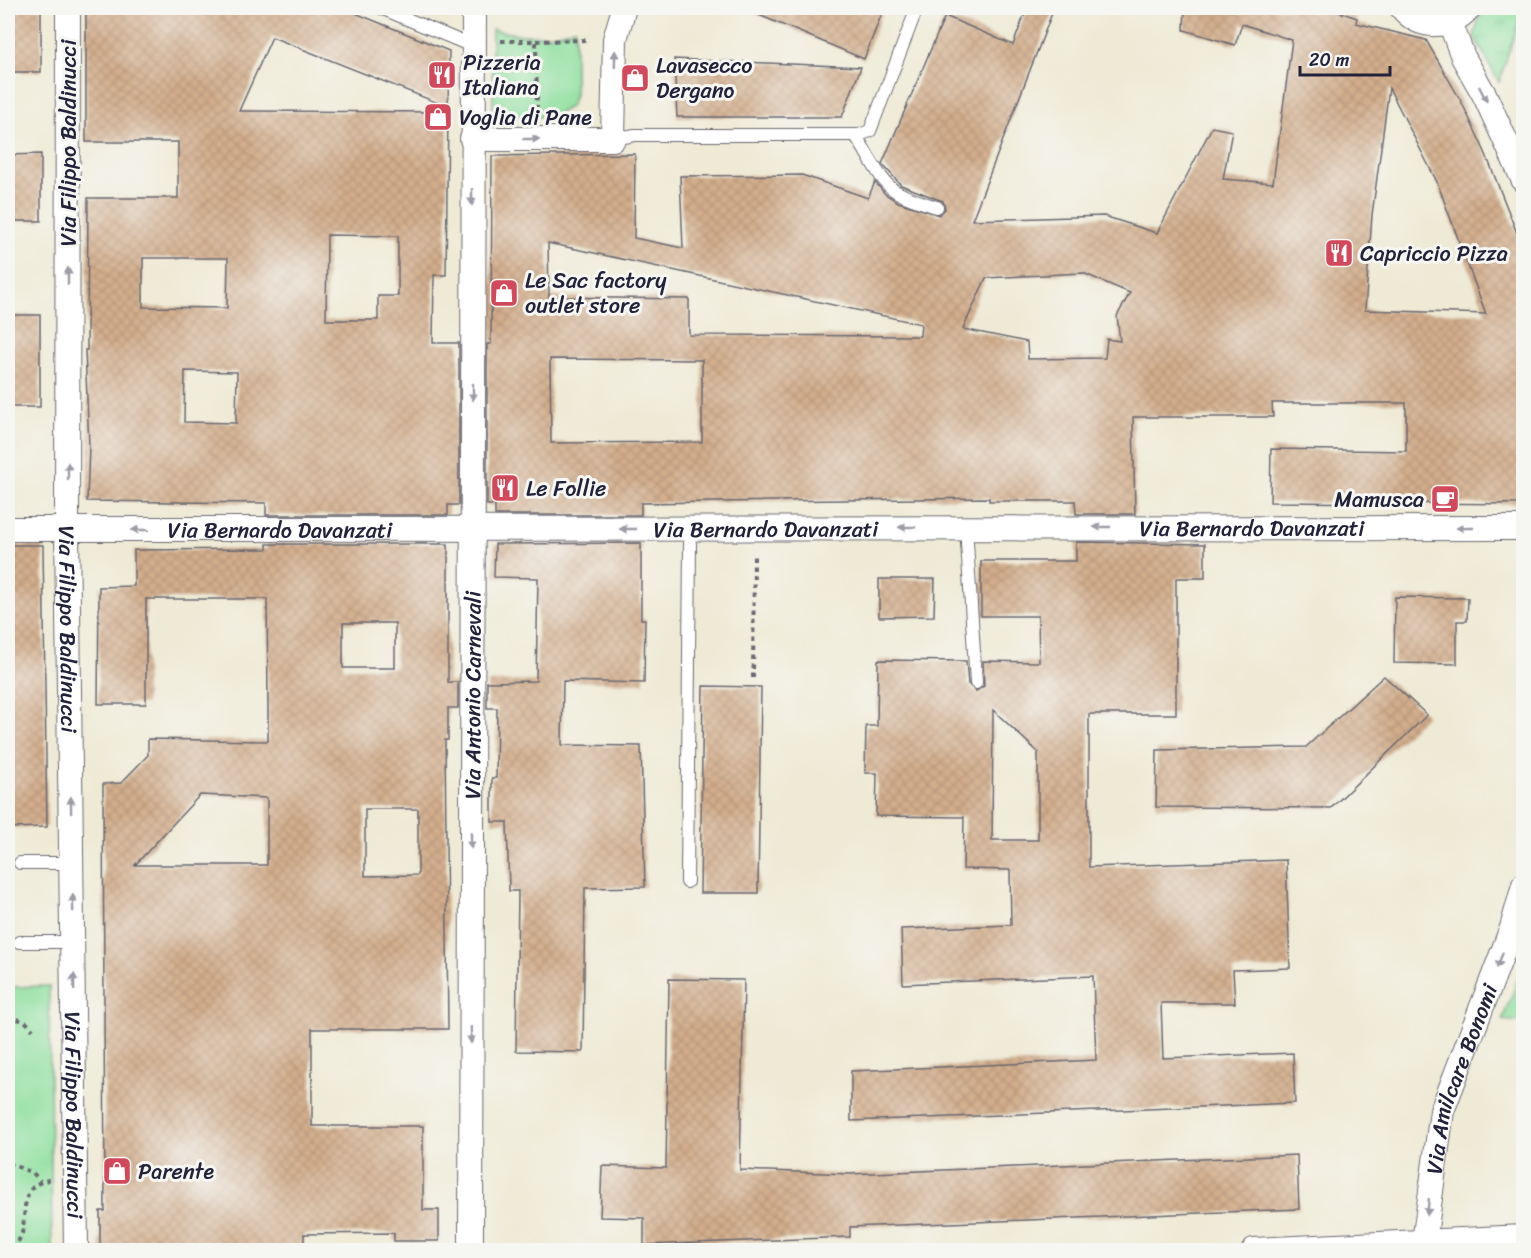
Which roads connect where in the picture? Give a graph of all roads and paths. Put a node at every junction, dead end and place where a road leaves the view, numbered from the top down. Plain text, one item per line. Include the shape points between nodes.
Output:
1 (68, 8) edge
2 (381, 8) edge
3 (474, 8) edge
4 (624, 8) edge
5 (917, 8) edge
6 (1402, 8) edge
7 (1460, 15) edge
8 (615, 39) junction
9 (497, 40) dead end
10 (536, 42) junction
11 (474, 47) junction
12 (537, 120) dead end
13 (855, 135) junction
14 (472, 139) junction
15 (613, 139) junction
16 (1524, 181) edge
17 (937, 207) dead end
18 (966, 526) junction
19 (1524, 528) edge
20 (8, 529) edge
21 (67, 530) junction
22 (471, 530) junction
23 (690, 543) dead end
24 (754, 547) dead end
25 (753, 678) dead end
26 (976, 683) dead end
27 (20, 863) dead end
28 (72, 863) junction
29 (687, 882) dead end
30 (1524, 885) edge
31 (19, 942) dead end
32 (73, 942) junction
33 (8, 1017) edge
34 (33, 1030) dead end
35 (8, 1163) edge
36 (55, 1180) dead end
37 (40, 1181) junction
38 (1524, 1237) edge
39 (1424, 1242) junction
40 (1352, 1248) edge
41 (14, 1251) edge
42 (76, 1251) edge
43 (471, 1251) edge
44 (1254, 1251) edge

21 -> 1 street, Via Filippo Baldinucci
2 - 11 lane
3 - 11 street, Via Antonio Carnevali
4 - 8 street
5 - 13 lane via 870,131
6 - 7 street via 1423,23
7 -> 16 street via 1463,57
8 - 10 path
15 -> 8 street
9 - 10 path
10 - 12 path
11 - 14 street, Via Antonio Carnevali
13 - 15 lane via 635,135
13 - 17 lane via 872,157 880,177 895,192
14 -> 15 street
14 -> 22 street, Via Antonio Carnevali
19 -> 18 street, Via Bernardo Davanzati
18 -> 22 street, Via Bernardo Davanzati
18 - 26 lane
20 - 21 street, Via Bernardo Davanzati
22 -> 21 street, Via Bernardo Davanzati
28 -> 21 street, Via Filippo Baldinucci
22 -> 43 street, Via Antonio Carnevali
23 - 29 lane
24 - 25 path
27 - 28 lane
32 -> 28 street, Via Filippo Baldinucci
30 -> 39 street, Via Amilcare Bonomi via 1509,937 1443,1110
31 - 32 lane
42 -> 32 street, Via Filippo Baldinucci
33 - 34 path via 25,1021
35 - 37 path via 33,1173
36 - 37 path
37 - 41 path via 24,1200 22,1233
38 - 39 street
39 - 40 street
40 - 44 street

